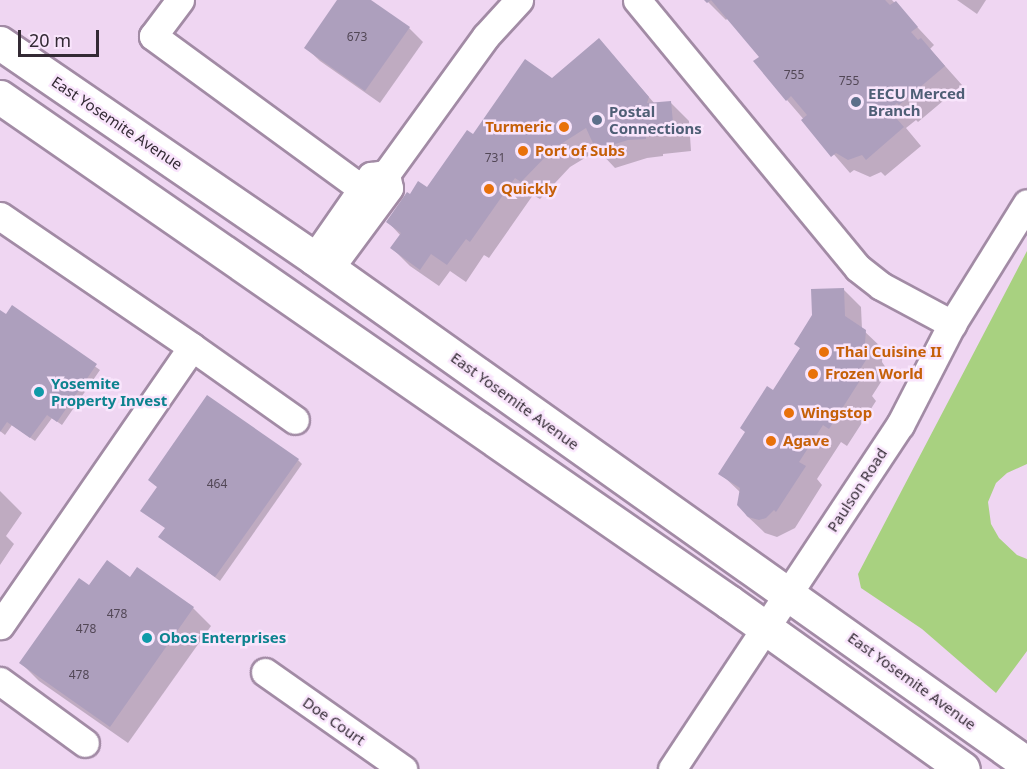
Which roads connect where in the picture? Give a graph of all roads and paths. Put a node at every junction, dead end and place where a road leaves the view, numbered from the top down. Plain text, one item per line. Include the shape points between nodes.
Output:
1 (180, 0) edge
2 (519, 0) edge
3 (637, 0) edge
4 (0, 43) edge
5 (0, 70) edge
6 (43, 72) junction
7 (0, 98) edge
8 (386, 174) junction
9 (362, 189) junction
10 (1027, 203) edge
11 (0, 216) edge
12 (322, 263) junction
13 (952, 324) junction
14 (192, 347) junction
15 (295, 420) dead end
16 (787, 594) junction
17 (0, 625) edge
18 (765, 628) junction
19 (265, 672) dead end
20 (0, 681) edge
21 (85, 742) dead end
22 (1027, 764) edge
23 (403, 769) edge
24 (672, 769) edge
25 (963, 769) edge

1 - 9 street via 153,36
2 - 8 street via 486,36
3 - 13 street via 858,268 881,286
4 - 6 main road, East Yosemite Avenue
5 - 6 main road
6 - 12 main road, East Yosemite Avenue
7 - 18 main road
8 - 9 street via 371,176
8 - 12 street via 389,188
9 - 12 street
10 - 13 street, Paulson Road
11 - 14 street
12 - 16 main road, East Yosemite Avenue
13 - 16 street, Paulson Road via 900,424
14 - 15 street
14 - 17 street
16 - 18 street, Paulson Road
16 - 22 main road, East Yosemite Avenue
18 - 24 street, Paulson Road
18 - 25 main road
19 - 23 street, Doe Court
20 - 21 street

